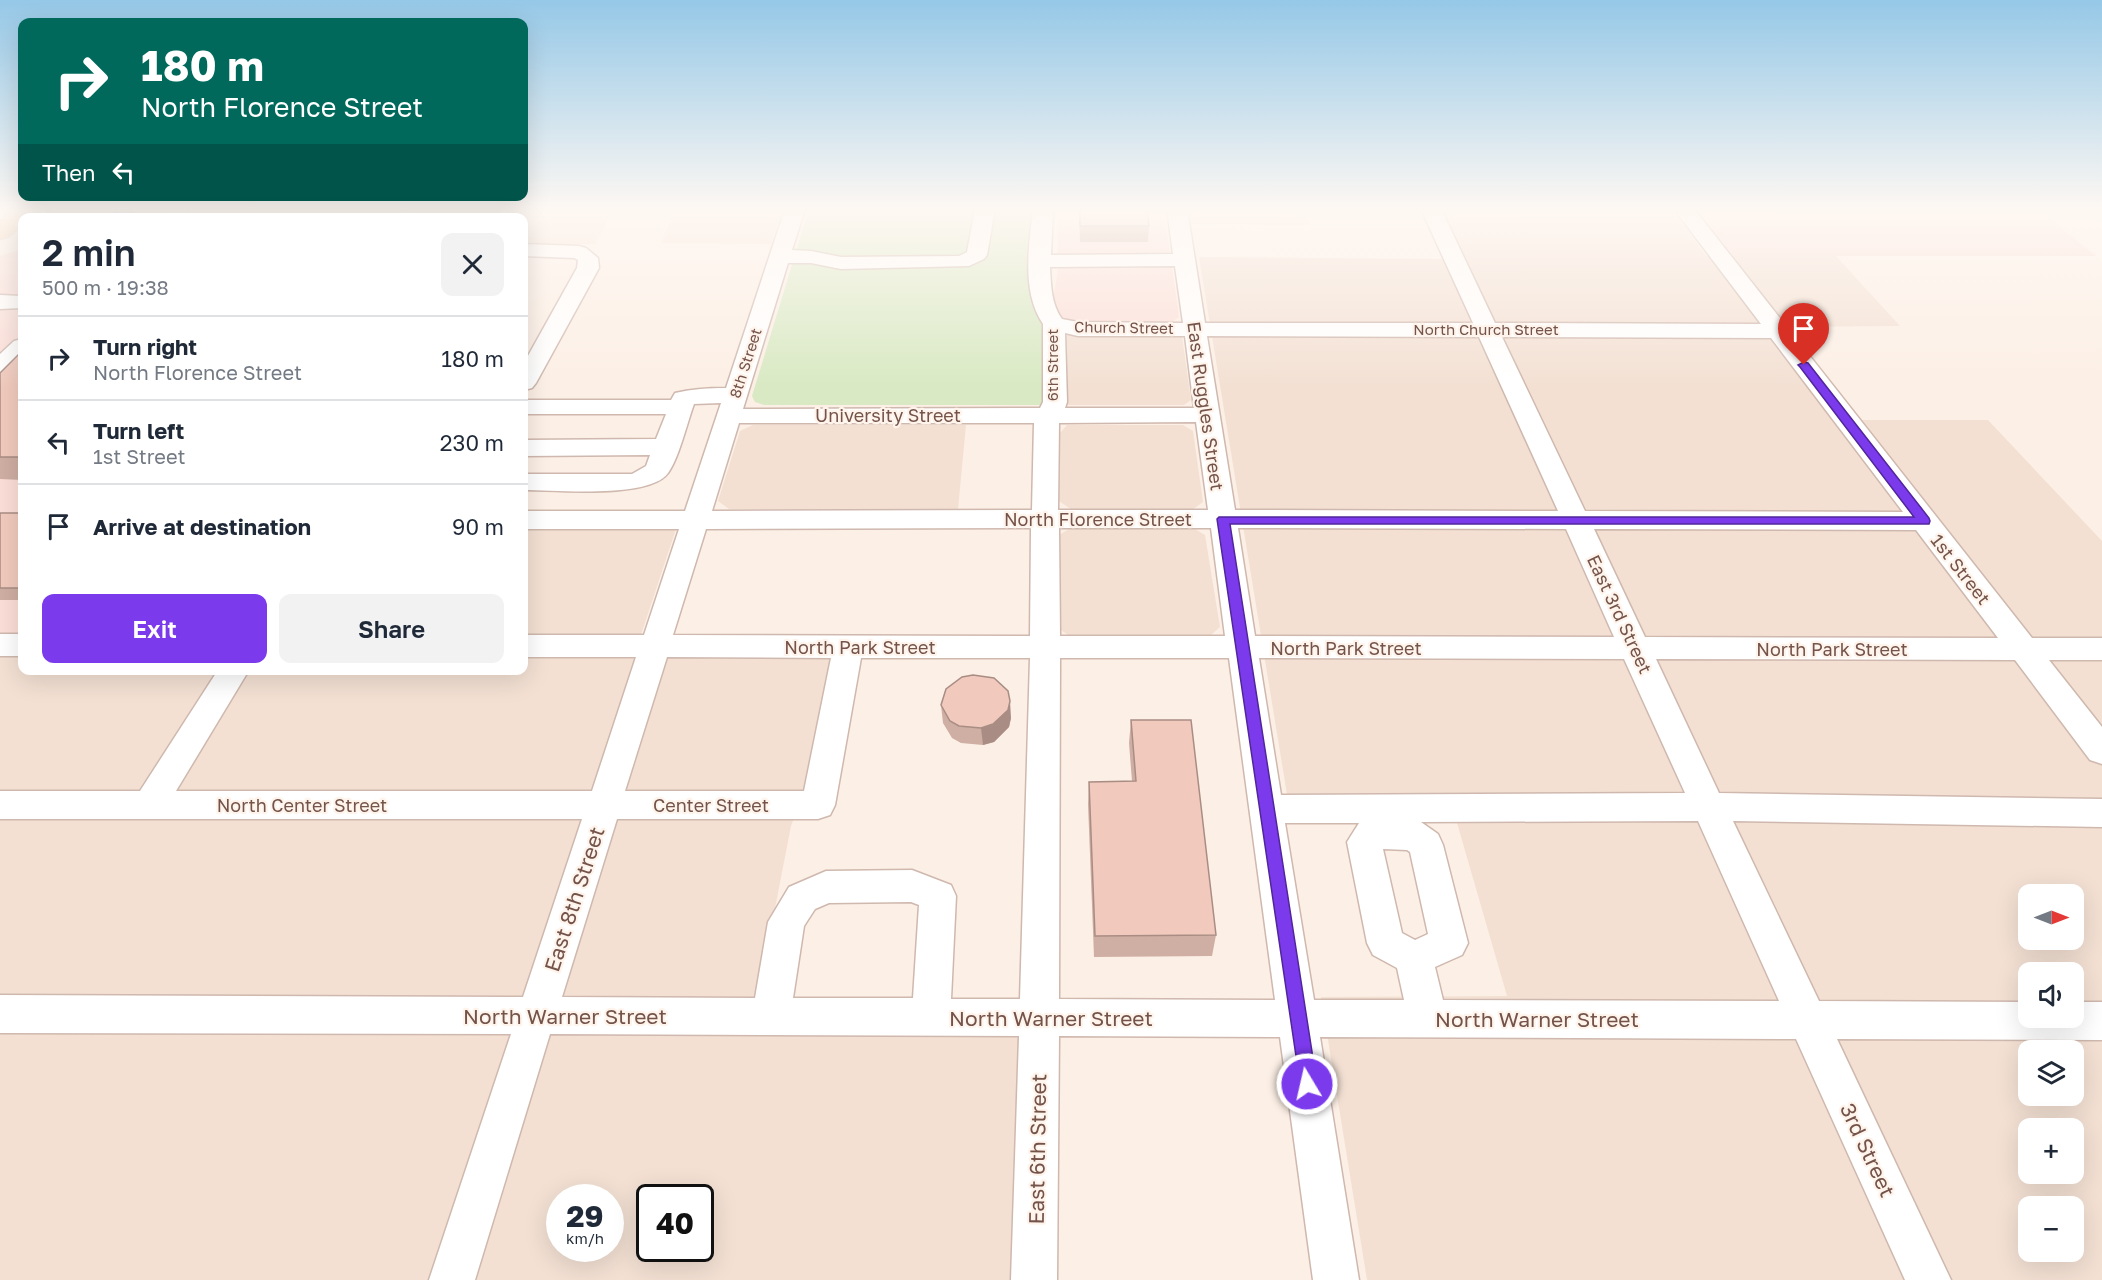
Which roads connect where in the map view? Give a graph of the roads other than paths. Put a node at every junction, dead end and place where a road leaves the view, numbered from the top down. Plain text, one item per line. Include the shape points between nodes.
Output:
1 (588, 269) edge
2 (775, 269) edge
3 (1042, 269) edge
4 (1185, 269) edge
5 (1459, 269) edge
6 (1730, 269) edge
7 (0, 302) edge
8 (18, 302) edge
9 (1054, 324) junction
10 (1195, 328) junction
11 (1487, 329) junction
12 (1777, 330) junction
13 (18, 350) edge
14 (0, 367) edge
15 (528, 376) edge
16 (731, 406) junction
17 (528, 407) edge
18 (680, 407) junction
19 (1049, 415) junction
20 (1208, 415) junction
21 (666, 447) junction
22 (528, 448) edge
23 (528, 482) edge
24 (578, 482) junction
25 (696, 519) junction
26 (1045, 519) junction
27 (1223, 519) junction
28 (528, 520) edge
29 (560, 520) junction
30 (1576, 520) junction
31 (1924, 521) junction
32 (0, 645) edge
33 (18, 645) edge
34 (528, 646) edge
35 (656, 647) junction
36 (848, 647) junction
37 (1044, 647) junction
38 (1242, 648) junction
39 (1636, 649) junction
40 (2024, 650) junction
41 (2102, 650) edge
42 (231, 675) edge
43 (2102, 751) edge
44 (0, 804) edge
45 (149, 805) junction
46 (604, 805) junction
47 (1709, 807) junction
48 (1266, 809) junction
49 (2102, 813) edge
50 (1414, 958) dead end
51 (0, 1014) edge
52 (537, 1016) junction
53 (771, 1017) junction
54 (931, 1017) junction
55 (1039, 1018) junction
56 (1298, 1018) junction
57 (1428, 1019) junction
58 (1808, 1020) junction
59 (2102, 1021) edge
60 (452, 1280) edge
61 (1034, 1280) edge
62 (1336, 1280) edge
63 (1928, 1280) edge

1 - 15 street
2 - 16 street, 8th Street
3 - 9 street, 6th Street via 1046,316
4 - 10 street, East Ruggles Street
5 - 11 street, East 3rd Street
6 - 12 street, 1st Street
7 - 8 street
9 - 10 street, Church Street via 1078,328
9 - 19 street, 6th Street via 1055,402
10 - 11 street, North Church Street
10 - 20 street, East Ruggles Street
11 - 12 street, North Church Street
11 - 30 street, East 3rd Street
12 - 31 street, 1st Street
13 - 14 street
16 - 18 street, University Street via 705,394 684,398
16 - 19 street, University Street
16 - 25 street, 8th Street
17 - 18 street
18 - 21 street
19 - 20 street, University Street
19 - 26 street via 1045,426
20 - 27 street, East Ruggles Street
21 - 22 street
21 - 24 street via 657,470 649,477 633,483
23 - 24 street
24 - 29 street
25 - 26 street, North Florence Street
25 - 29 street, North Florence Street
25 - 35 street, East 8th Street
26 - 27 street, North Florence Street
26 - 37 street
27 - 30 street, North Florence Street
27 - 38 street, East Ruggles Street
28 - 29 street, North Florence Street
30 - 31 street, North Florence Street
30 - 39 street, East 3rd Street
31 - 40 street, 1st Street
32 - 33 street
34 - 35 street, North Park Street
35 - 36 street, North Park Street
35 - 46 street, East 8th Street
36 - 37 street, North Park Street
36 - 46 street, Center Street via 818,805
37 - 38 street, North Park Street
37 - 55 street, East 6th Street
38 - 39 street, North Park Street
38 - 48 street, East Ruggles Street
39 - 40 street, North Park Street
39 - 47 street, East 3rd Street
40 - 41 street, North Park Street
40 - 43 street, 1st Street
42 - 45 street
44 - 45 street, North Center Street
45 - 46 street, North Center Street
46 - 52 street, East 8th Street
47 - 48 street
47 - 49 street
47 - 58 street, East 3rd Street
48 - 56 street, East Ruggles Street
50 - 57 street
51 - 52 street, North Warner Street
52 - 53 street, North Warner Street
52 - 60 street, East 8th Street
53 - 54 street, North Warner Street
53 - 54 street via 786,922 802,898 826,887 912,886 938,896
54 - 55 street, North Warner Street
55 - 56 street, North Warner Street
55 - 61 street, East 6th Street
56 - 57 street, North Warner Street
56 - 62 street, East Ruggles Street
57 - 58 street, North Warner Street
58 - 59 street, North Warner Street
58 - 63 street, 3rd Street

